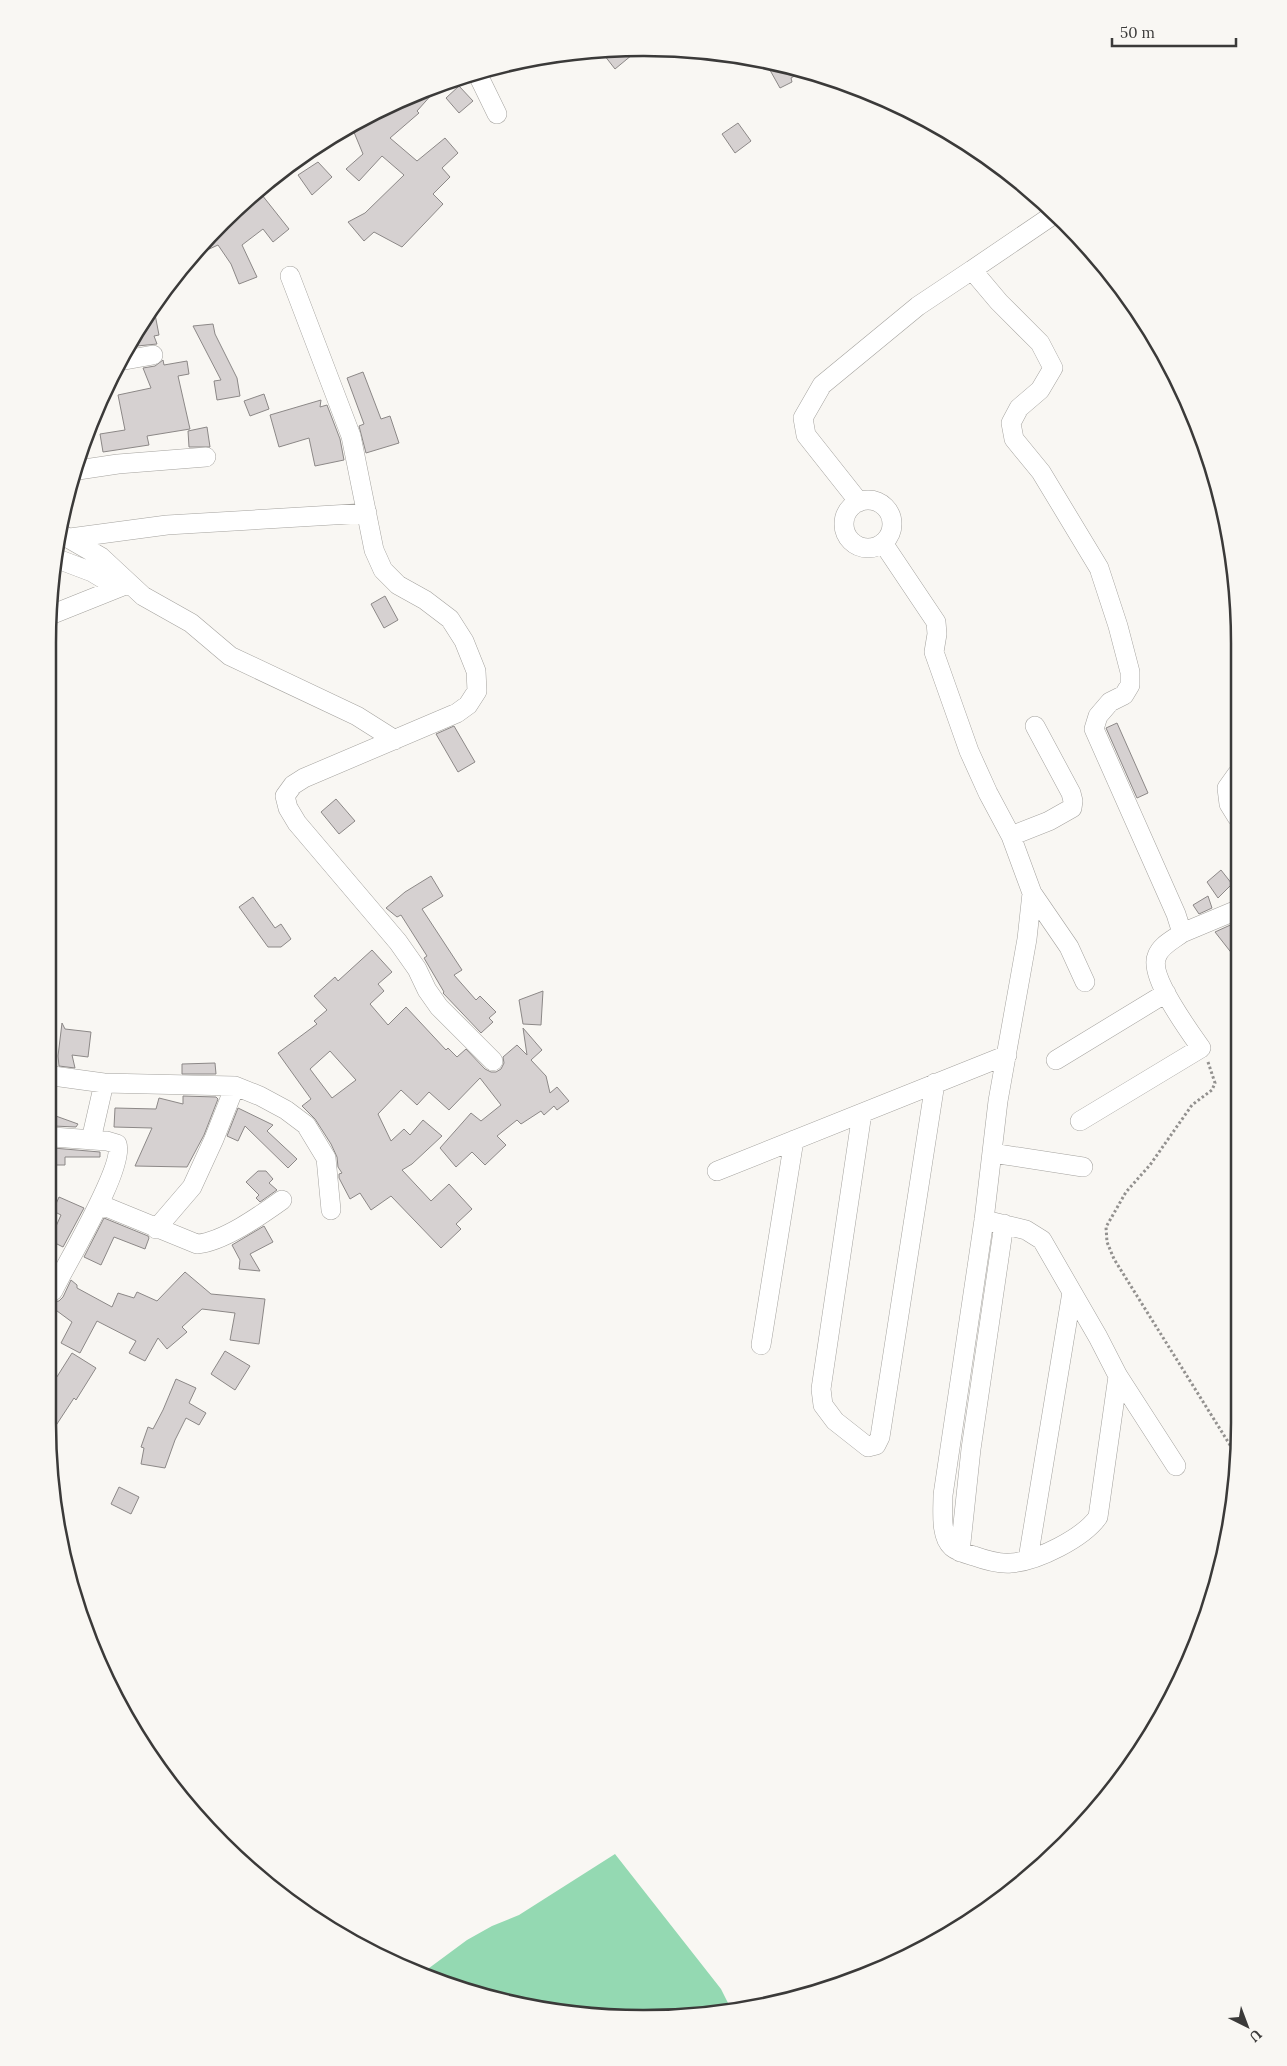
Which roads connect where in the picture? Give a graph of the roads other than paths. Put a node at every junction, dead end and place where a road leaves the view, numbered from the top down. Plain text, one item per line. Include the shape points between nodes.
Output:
1 (480, 80) edge
2 (497, 114) dead end
3 (1048, 218) edge
4 (972, 270) junction
5 (290, 276) dead end
6 (153, 355) dead end
7 (130, 359) edge
8 (206, 457) dead end
9 (83, 469) edge
10 (859, 502) junction
11 (367, 513) junction
12 (67, 536) edge
13 (67, 537) edge
14 (883, 543) junction
15 (62, 561) edge
16 (123, 586) junction
17 (58, 612) edge
18 (1035, 726) dead end
19 (395, 740) junction
20 (1231, 783) edge
21 (1231, 806) edge
22 (1011, 836) junction
23 (1032, 893) junction
24 (1231, 913) edge
25 (1182, 933) junction
26 (1086, 982) dead end
27 (1166, 993) junction
28 (1007, 1054) junction
29 (1056, 1060) dead end
30 (494, 1061) dead end
31 (56, 1076) edge
32 (104, 1083) junction
33 (935, 1083) junction
34 (235, 1086) junction
35 (862, 1113) junction
36 (1080, 1121) dead end
37 (56, 1137) edge
38 (91, 1140) junction
39 (794, 1140) junction
40 (992, 1154) junction
41 (1083, 1167) dead end
42 (717, 1171) dead end
43 (282, 1200) dead end
44 (98, 1204) junction
45 (331, 1210) dead end
46 (984, 1220) junction
47 (1004, 1224) junction
48 (156, 1229) junction
49 (56, 1285) edge
50 (1072, 1292) junction
51 (761, 1346) dead end
52 (1118, 1376) junction
53 (1176, 1466) dead end
54 (960, 1552) junction
55 (1028, 1559) junction

1 - 2 street
3 - 4 street
4 - 10 street via 918,306 822,385 803,418 806,435
4 - 25 street via 1040,342 1052,368 1040,390 1019,408 1011,423 1014,439 1041,472 1099,568 1118,626 1130,672 1130,685 1124,695 1110,702 1098,716 1094,729
5 - 11 street via 351,436
6 - 7 street
8 - 9 street
10 - 14 street via 872,500 885,506 892,518 892,532
10 - 14 street via 849,509 844,520 845,531 851,541 861,547 873,548
11 - 12 street via 167,525
11 - 19 street via 374,550 383,570 398,585 450,619 464,641 476,671 477,691 468,705
13 - 16 street via 101,557
14 - 22 street via 936,622 934,652 988,793
15 - 16 street
16 - 17 street
16 - 19 street via 191,623 230,656 357,716
18 - 22 street via 1071,793 1072,808 1049,822
19 - 30 street via 304,778 285,796 288,808 297,823 398,942 439,1007
20 - 21 street via 1227,788
22 - 23 street
23 - 26 street via 1069,947
23 - 28 street
24 - 25 street
25 - 27 street via 1162,947 1156,958 1156,970
27 - 29 street
27 - 36 street via 1201,1048
28 - 33 street
28 - 40 street
31 - 32 street
32 - 34 street
32 - 38 street
33 - 35 street
33 - 35 street via 880,1437 876,1445 868,1447 823,1406 822,1389
34 - 45 street via 286,1110 306,1125 326,1158
34 - 48 street via 192,1187
35 - 39 street
37 - 38 street
38 - 44 street via 113,1142 118,1148 114,1169
39 - 42 street
39 - 51 street
40 - 41 street
40 - 46 street
43 - 48 street via 256,1218 208,1243 197,1244
44 - 48 street
44 - 49 street
46 - 47 street
46 - 54 street via 943,1495 947,1540
47 - 50 street via 1026,1230 1042,1240
47 - 54 street via 971,1449
50 - 52 street
50 - 55 street
52 - 53 street
52 - 55 street via 1098,1517 1092,1526 1073,1539
54 - 55 street via 1011,1563

